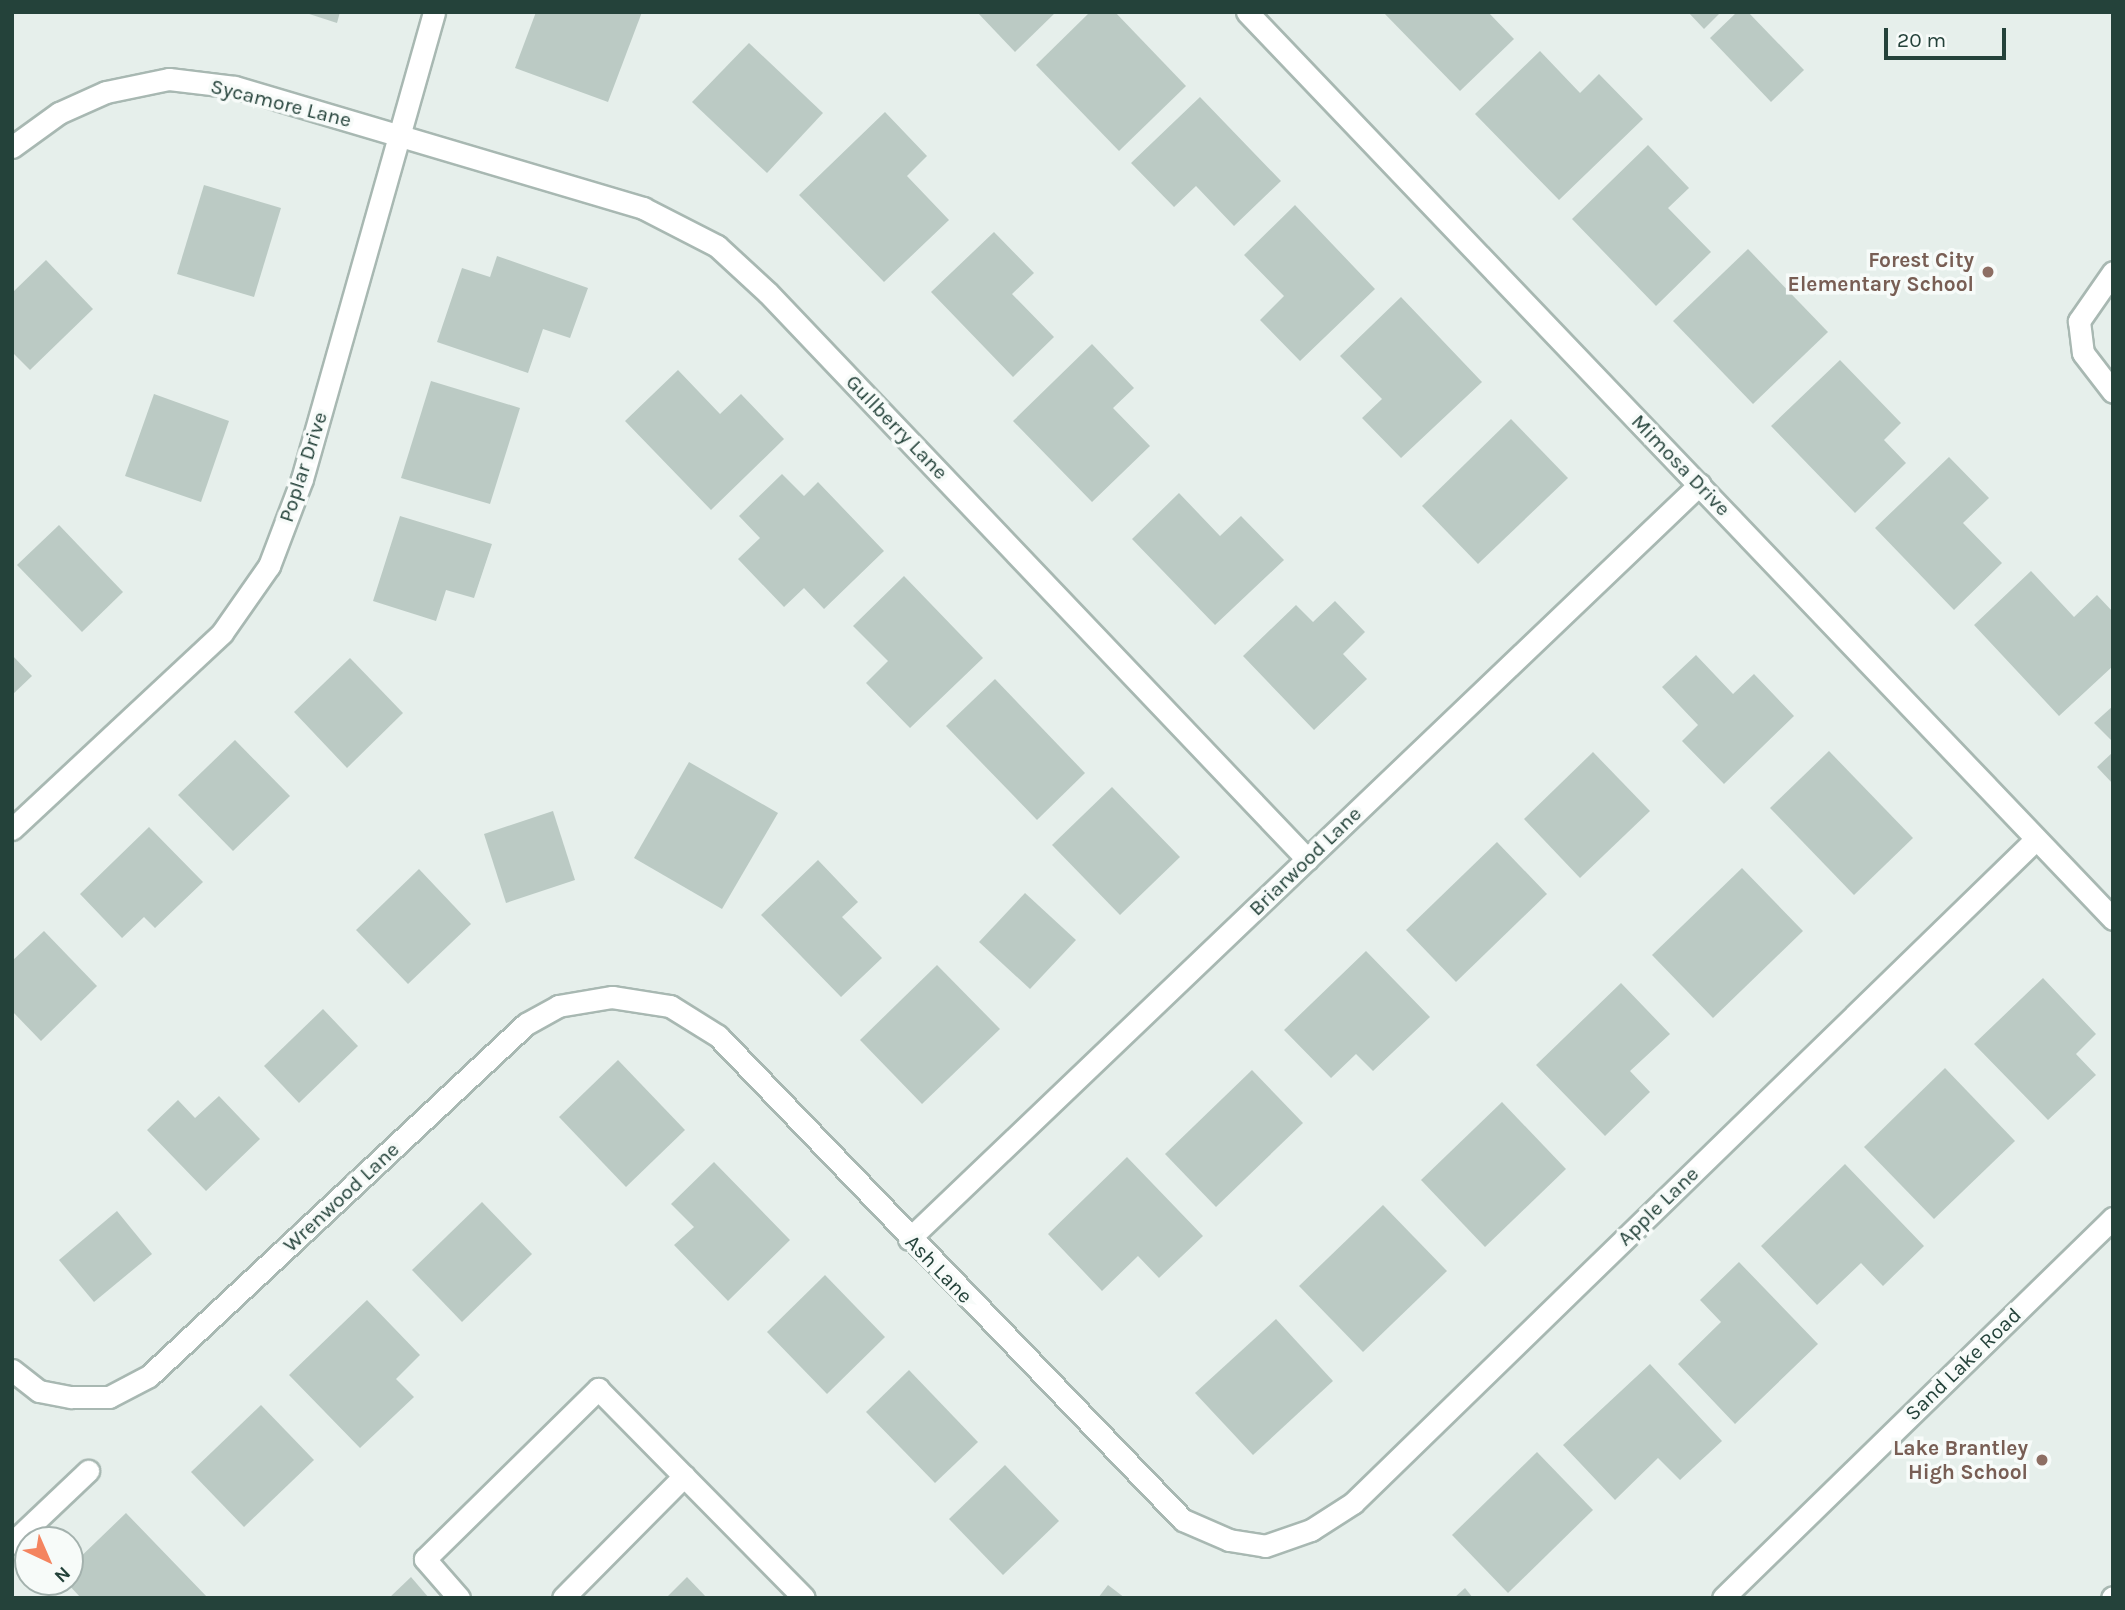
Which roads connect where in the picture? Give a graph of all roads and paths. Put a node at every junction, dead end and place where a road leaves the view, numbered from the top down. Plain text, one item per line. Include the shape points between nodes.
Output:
1 (434, 12) edge
2 (1247, 12) edge
3 (397, 133) junction
4 (12, 147) edge
5 (2110, 281) edge
6 (2113, 392) edge
7 (1700, 484) junction
8 (12, 829) edge
9 (2035, 840) junction
10 (1307, 859) junction
11 (2113, 919) edge
12 (612, 997) joint
13 (2113, 1218) edge
14 (909, 1239) junction
15 (12, 1370) edge
16 (88, 1471) dead end
17 (684, 1476) junction
18 (12, 1543) edge
19 (1265, 1546) joint
20 (459, 1598) edge
21 (563, 1598) edge
22 (804, 1598) edge
23 (1723, 1598) edge

1 - 3 street, Poplar Drive
2 - 7 street, Mimosa Drive
3 - 4 street, Sycamore Lane via 235,86 169,79 106,92 59,113
3 - 8 street, Poplar Drive via 302,479 269,566 222,633
3 - 10 street, Gullberry Lane via 643,208 717,246 768,293
5 - 6 street via 2079,321 2083,353
7 - 9 street, Mimosa Drive
7 - 10 street, Briarwood Lane
9 - 11 street, Mimosa Drive
9 - 19 street, Apple Lane via 1353,1503 1311,1530
10 - 14 street, Briarwood Lane
12 - 14 street, Ash Lane via 670,1006 718,1036
12 - 15 street, Wrenwood Lane via 558,1006 526,1024 149,1376 109,1397 71,1397 39,1391
13 - 23 street, Sand Lake Road
14 - 19 street, Ash Lane via 1184,1520 1229,1540
16 - 18 street
17 - 20 street via 598,1389 425,1559
17 - 21 street
17 - 22 street

